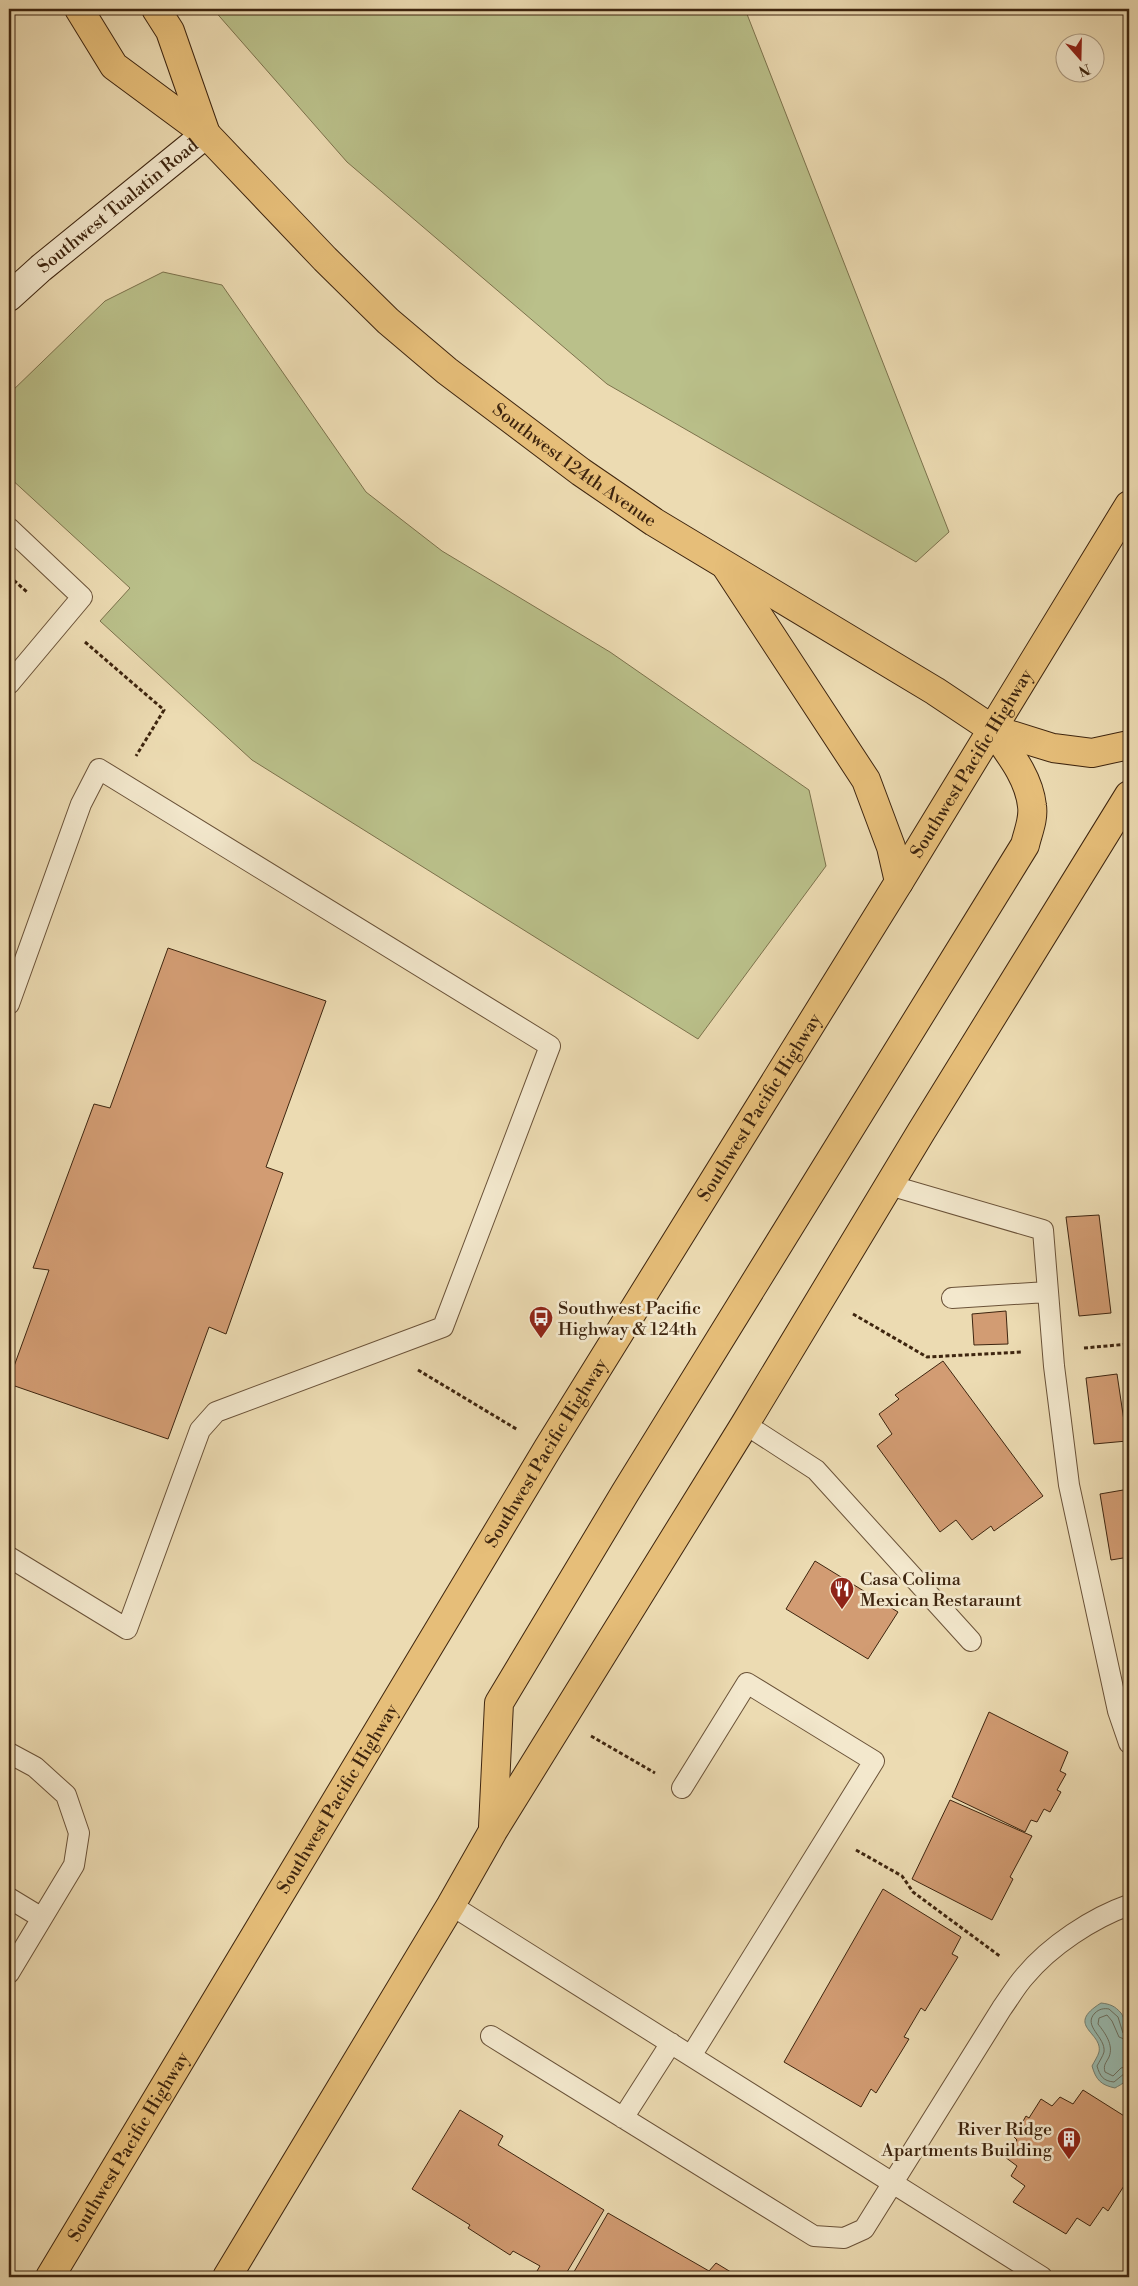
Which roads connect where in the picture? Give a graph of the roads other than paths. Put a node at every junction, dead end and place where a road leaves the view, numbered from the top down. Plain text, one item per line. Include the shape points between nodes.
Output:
1 (79, 9) edge
2 (156, 9) edge
3 (206, 134) junction
4 (9, 297) edge
5 (1129, 505) edge
6 (9, 528) edge
7 (727, 568) junction
8 (9, 684) edge
9 (992, 730) junction
10 (1129, 745) edge
11 (1129, 795) edge
12 (899, 882) junction
13 (9, 1004) edge
14 (889, 1185) junction
15 (1047, 1292) junction
16 (952, 1298) dead end
17 (745, 1424) junction
18 (9, 1557) edge
19 (971, 1640) dead end
20 (1129, 1743) edge
21 (9, 1753) edge
22 (682, 1788) road end
23 (492, 1831) junction
24 (9, 1898) edge
25 (451, 1905) junction
26 (1129, 1905) edge
27 (42, 1918) junction
28 (9, 1973) edge
29 (491, 2036) dead end
30 (671, 2043) junction
31 (691, 2056) junction
32 (623, 2118) junction
33 (893, 2183) junction
34 (50, 2277) edge
35 (227, 2277) edge
36 (1042, 2277) edge

1 - 3 main road, Southwest 124th Avenue via 114,66
2 - 3 main road, Southwest 124th Avenue via 170,31
3 - 4 main road, Southwest Tualatin Road
3 - 7 main road, Southwest 124th Avenue via 325,259 388,321 432,358 581,472
5 - 9 main road, Southwest Pacific Highway
6 - 8 lane via 82,597
7 - 9 main road, Southwest 124th Avenue via 935,691
7 - 12 main road via 866,780 891,847
9 - 10 main road via 1053,748 1092,753
9 - 12 main road, Southwest Pacific Highway
9 - 23 main road via 1015,761 1026,784 1032,821 1025,845 499,1703
11 - 14 main road
12 - 34 main road, Southwest Pacific Highway via 548,1448
13 - 18 lane via 81,804 100,769 550,1046 443,1327 216,1412 200,1430 127,1629
14 - 15 lane via 1043,1230
14 - 17 main road
15 - 16 lane
15 - 20 lane via 1070,1485 1118,1711
17 - 19 lane via 816,1470
17 - 23 main road
21 - 27 lane via 35,1768 66,1795 79,1832 74,1865
22 - 31 lane via 747,1683 874,1761
23 - 25 main road
24 - 27 lane
25 - 30 lane
25 - 35 main road
26 - 33 lane via 1113,1910 1067,1937 1025,1975
27 - 28 lane
29 - 32 lane
30 - 31 lane
30 - 32 lane
31 - 33 lane
32 - 33 lane via 814,2236 844,2238 864,2228
33 - 36 lane

